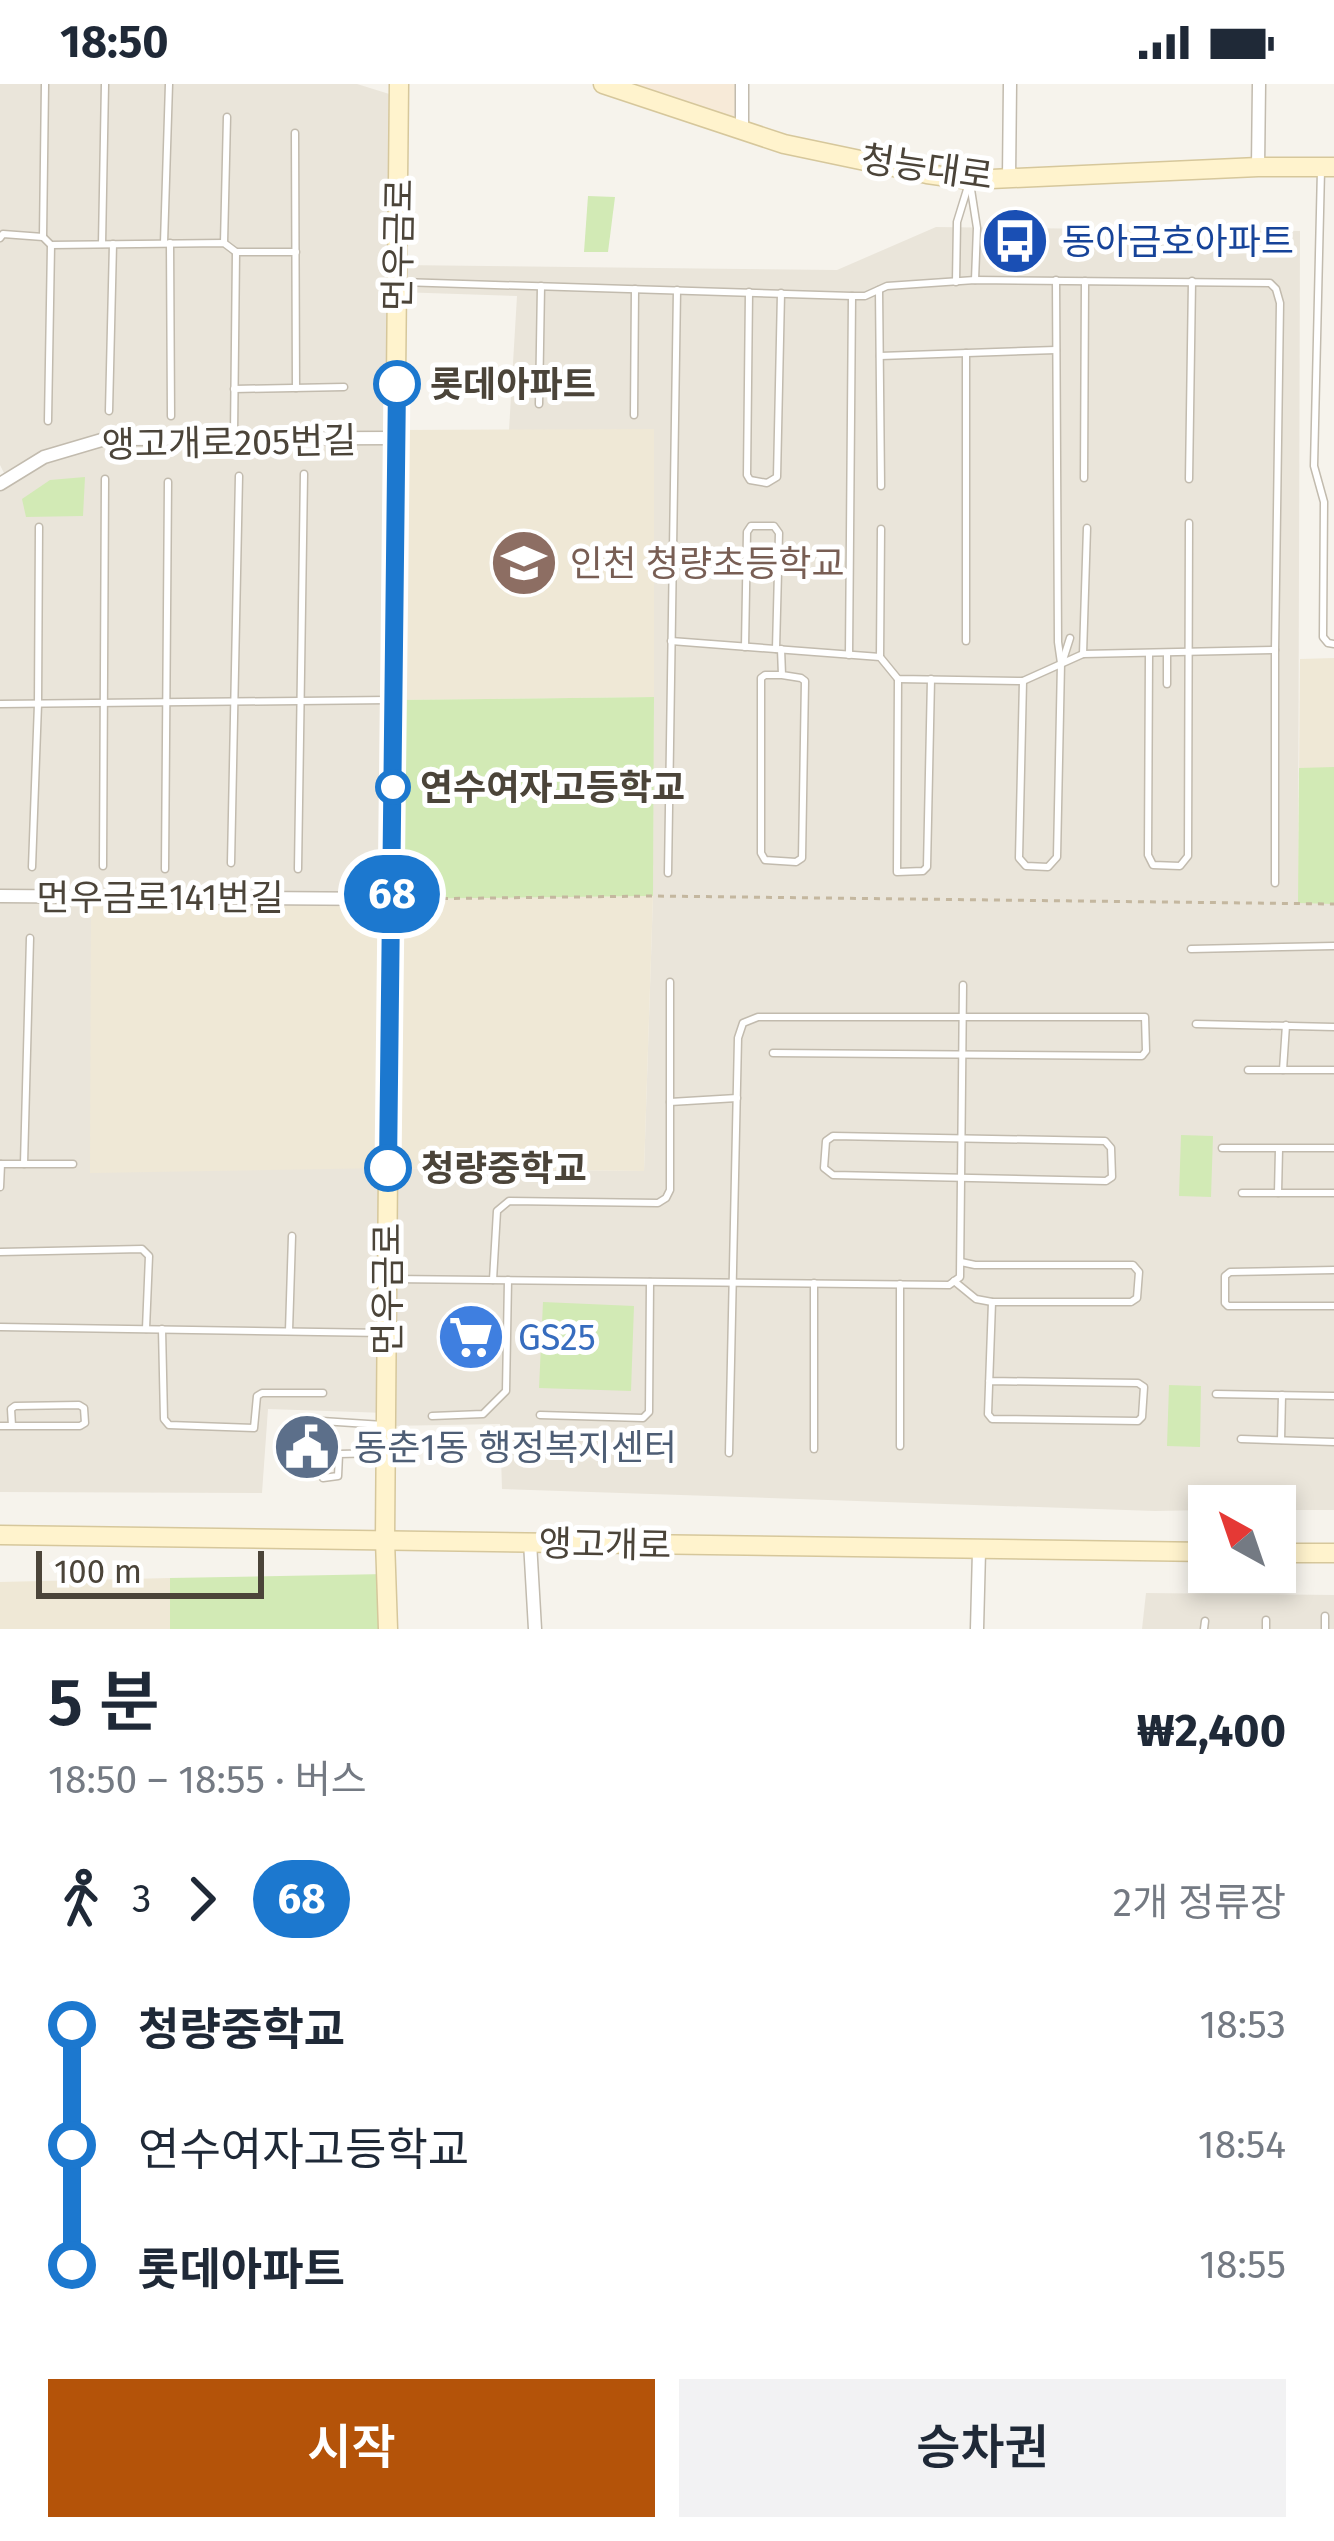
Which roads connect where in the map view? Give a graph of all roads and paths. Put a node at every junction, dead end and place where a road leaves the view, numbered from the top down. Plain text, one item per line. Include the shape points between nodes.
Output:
1 (45, 84) edge
2 (105, 84) edge
3 (169, 84) edge
4 (399, 84) edge
5 (603, 84) edge
6 (742, 84) edge
7 (1010, 84) edge
8 (1259, 84) edge
9 (226, 117) dead end
10 (742, 130) junction
11 (295, 133) dead end
12 (1258, 167) junction
13 (1328, 167) edge
14 (1009, 178) junction
15 (970, 180) junction
16 (1, 233) edge
17 (43, 237) junction
18 (167, 243) junction
19 (224, 243) junction
20 (102, 244) junction
21 (112, 244) junction
22 (51, 245) junction
23 (236, 252) junction
24 (296, 252) junction
25 (975, 280) junction
26 (1056, 280) junction
27 (398, 281) junction
28 (1085, 281) junction
29 (1192, 281) junction
30 (956, 282) junction
31 (541, 286) junction
32 (635, 289) junction
33 (677, 290) junction
34 (879, 290) junction
35 (749, 292) junction
36 (781, 293) junction
37 (852, 296) junction
38 (1056, 350) junction
39 (966, 353) junction
40 (880, 356) junction
41 (344, 387) dead end
42 (296, 388) junction
43 (234, 389) junction
44 (539, 404) dead end
45 (109, 411) dead end
46 (634, 415) dead end
47 (170, 416) dead end
48 (48, 421) dead end
49 (396, 438) junction
50 (234, 439) junction
51 (304, 474) dead end
52 (238, 476) dead end
53 (1084, 478) dead end
54 (105, 479) dead end
55 (1189, 479) dead end
56 (168, 482) dead end
57 (0, 484) edge
58 (881, 486) dead end
59 (1189, 523) dead end
60 (39, 527) dead end
61 (1088, 528) dead end
62 (881, 529) dead end
63 (1324, 563) junction
64 (1334, 563) edge
65 (1323, 603) junction
66 (1334, 603) edge
67 (1070, 638) dead end
68 (966, 640) dead end
69 (671, 641) junction
70 (1334, 644) edge
71 (745, 646) junction
72 (778, 649) junction
73 (1275, 650) junction
74 (1187, 653) junction
75 (1083, 654) junction
76 (1149, 654) junction
77 (1167, 654) junction
78 (848, 655) junction
79 (880, 657) junction
80 (1061, 663) junction
81 (782, 675) junction
82 (898, 679) junction
83 (931, 679) junction
84 (1023, 681) junction
85 (1167, 684) dead end
86 (301, 700) junction
87 (393, 700) junction
88 (166, 702) junction
89 (234, 702) junction
90 (104, 703) junction
91 (0, 704) edge
92 (38, 704) junction
93 (231, 863) dead end
94 (32, 866) dead end
95 (103, 866) dead end
96 (165, 868) dead end
97 (298, 868) dead end
98 (668, 873) dead end
99 (1275, 883) dead end
100 (0, 896) edge
101 (392, 899) junction
102 (1334, 904) edge
103 (30, 938) dead end
104 (1334, 946) edge
105 (1191, 949) dead end
106 (670, 982) dead end
107 (963, 985) dead end
108 (962, 1019) junction
109 (1196, 1024) dead end
110 (1286, 1025) junction
111 (1334, 1028) edge
112 (773, 1053) dead end
113 (962, 1055) junction
114 (1248, 1070) dead end
115 (1283, 1070) junction
116 (1334, 1070) edge
117 (737, 1098) junction
118 (670, 1102) junction
119 (961, 1138) junction
120 (1222, 1148) dead end
121 (1280, 1148) junction
122 (1334, 1148) edge
123 (1, 1164) edge
124 (24, 1164) junction
125 (73, 1164) dead end
126 (961, 1178) junction
127 (0, 1187) edge
128 (1242, 1193) dead end
129 (1278, 1193) junction
130 (1334, 1193) edge
131 (292, 1236) dead end
132 (0, 1252) edge
133 (960, 1262) junction
134 (1334, 1270) edge
135 (388, 1279) junction
136 (493, 1280) junction
137 (508, 1280) junction
138 (954, 1281) junction
139 (650, 1282) junction
140 (733, 1282) junction
141 (814, 1283) junction
142 (900, 1284) junction
143 (992, 1302) junction
144 (1334, 1306) edge
145 (0, 1327) edge
146 (146, 1329) junction
147 (162, 1329) junction
148 (289, 1331) junction
149 (387, 1333) junction
150 (989, 1381) junction
151 (323, 1393) dead end
152 (1216, 1394) dead end
153 (1282, 1395) junction
154 (1334, 1396) edge
155 (540, 1415) dead end
156 (432, 1416) dead end
157 (315, 1424) dead end
158 (0, 1426) edge
159 (12, 1426) junction
160 (386, 1426) junction
161 (1241, 1439) dead end
162 (1281, 1441) junction
163 (1334, 1442) edge
164 (900, 1446) dead end
165 (814, 1449) dead end
166 (386, 1453) junction
167 (729, 1454) dead end
168 (322, 1478) dead end
169 (0, 1535) edge
170 (385, 1540) junction
171 (530, 1542) junction
172 (979, 1551) junction
173 (1188, 1552) edge
174 (1296, 1552) edge
175 (1334, 1553) edge
176 (1325, 1616) dead end
177 (388, 1629) edge
178 (535, 1629) edge
179 (977, 1629) edge
180 (1325, 1629) edge

1 - 17 lane
2 - 20 lane
3 - 18 lane
4 - 27 main road, 먼우금로
5 - 10 main road, 청능대로
6 - 10 street
7 - 14 street
8 - 12 street
9 - 19 lane
10 - 15 main road, 청능대로
11 - 24 lane
12 - 13 main road, 청능대로
12 - 14 main road, 청능대로
13 - 63 lane via 1314,466 1324,502
14 - 15 main road, 청능대로
15 - 25 lane
15 - 30 lane via 957,223
16 - 17 lane
17 - 22 lane
18 - 19 lane
18 - 21 lane
18 - 47 lane
19 - 23 lane
20 - 21 lane
20 - 22 lane
21 - 45 lane
22 - 48 lane
23 - 24 lane
23 - 43 lane
24 - 42 lane
25 - 26 lane
25 - 30 lane
26 - 28 lane
26 - 38 lane
27 - 31 lane
27 - 49 main road, 먼우금로
28 - 29 lane
28 - 53 lane
29 - 55 lane
29 - 73 lane via 1270,283 1280,303
30 - 34 lane
31 - 32 lane
31 - 44 lane
32 - 33 lane
32 - 46 lane
33 - 35 lane
33 - 69 lane
34 - 37 lane
34 - 40 lane
35 - 36 lane
35 - 36 lane via 747,475 767,483 777,477
36 - 37 lane
37 - 78 lane
38 - 39 lane
38 - 80 lane
39 - 40 lane
39 - 68 lane
40 - 58 lane
41 - 42 lane
42 - 43 lane
43 - 50 lane
49 - 50 street, 앵고개로205번길
49 - 87 main road, 먼우금로
50 - 57 street, 앵고개로205번길 via 105,439 44,457
51 - 86 lane
52 - 89 lane
54 - 90 lane
56 - 88 lane
59 - 74 lane
60 - 92 lane
61 - 75 lane
62 - 79 lane
63 - 64 lane
63 - 65 lane
65 - 66 lane
65 - 70 lane via 1323,637
67 - 80 lane
69 - 71 lane
69 - 98 lane
71 - 72 lane
71 - 72 lane via 747,532 774,526
72 - 78 lane
72 - 81 lane
73 - 74 lane
73 - 99 lane
74 - 76 lane via 1188,856 1180,866 1153,865 1148,855
74 - 77 lane
75 - 76 lane
75 - 80 lane
76 - 77 lane
77 - 85 lane
78 - 79 lane
79 - 82 lane
80 - 84 lane
80 - 84 lane via 1057,856 1048,867 1019,858
81 - 81 lane via 761,678 761,854 796,862 805,682
82 - 83 lane
82 - 83 lane via 897,872 927,867
83 - 84 lane
86 - 87 lane
86 - 89 lane
86 - 97 lane
87 - 101 main road, 먼우금로
88 - 89 lane
88 - 90 lane
88 - 96 lane
89 - 93 lane
90 - 92 lane
90 - 95 lane
91 - 92 lane
92 - 94 lane
100 - 101 street, 먼우금로141번길
101 - 102 path
101 - 135 main road, 먼우금로
103 - 124 lane
104 - 105 lane
106 - 118 lane
107 - 108 lane
108 - 113 lane
108 - 113 lane via 1145,1016 1146,1051
108 - 117 lane via 758,1017 743,1023 738,1038
109 - 110 lane
110 - 111 lane
110 - 115 lane
112 - 113 lane
113 - 119 lane
114 - 115 lane
115 - 116 lane
117 - 118 lane
117 - 140 lane
118 - 136 lane via 666,1198 502,1204
119 - 126 lane
119 - 126 lane via 833,1136 824,1168 833,1175
119 - 126 lane via 1105,1142 1112,1177
120 - 121 lane
121 - 122 lane
121 - 129 lane
123 - 124 lane
123 - 127 lane
124 - 125 lane
126 - 133 lane
128 - 129 lane
129 - 130 lane
131 - 148 lane
132 - 146 lane via 142,1250 149,1256
133 - 138 lane
133 - 143 lane via 1133,1265 1139,1272 1131,1302
134 - 144 lane via 1225,1276 1228,1306
135 - 136 lane
135 - 149 main road, 먼우금로
136 - 137 lane
137 - 139 lane
137 - 156 lane via 506,1390 483,1414
138 - 142 lane
138 - 143 lane
139 - 140 lane
139 - 155 lane via 649,1412
140 - 141 lane
140 - 167 lane
141 - 142 lane
141 - 165 lane
142 - 164 lane
143 - 150 lane
145 - 146 lane
146 - 147 lane
147 - 148 lane
147 - 151 lane via 169,1425 254,1428 256,1396
148 - 149 lane
149 - 160 main road, 먼우금로
150 - 150 lane via 992,1419 1142,1417 1138,1384
152 - 153 lane
153 - 154 lane
153 - 162 lane
157 - 160 lane
158 - 159 lane
159 - 159 lane via 80,1426 84,1408 15,1406
160 - 166 main road, 먼우금로
161 - 162 lane
162 - 163 lane
166 - 168 lane via 339,1454 338,1476
166 - 170 main road, 먼우금로
169 - 170 main road, 앵고개로
170 - 171 main road, 앵고개로
170 - 177 main road, 먼우금로
171 - 172 main road, 앵고개로
171 - 178 street
172 - 173 main road, 앵고개로
172 - 179 street
174 - 175 main road
176 - 180 lane

